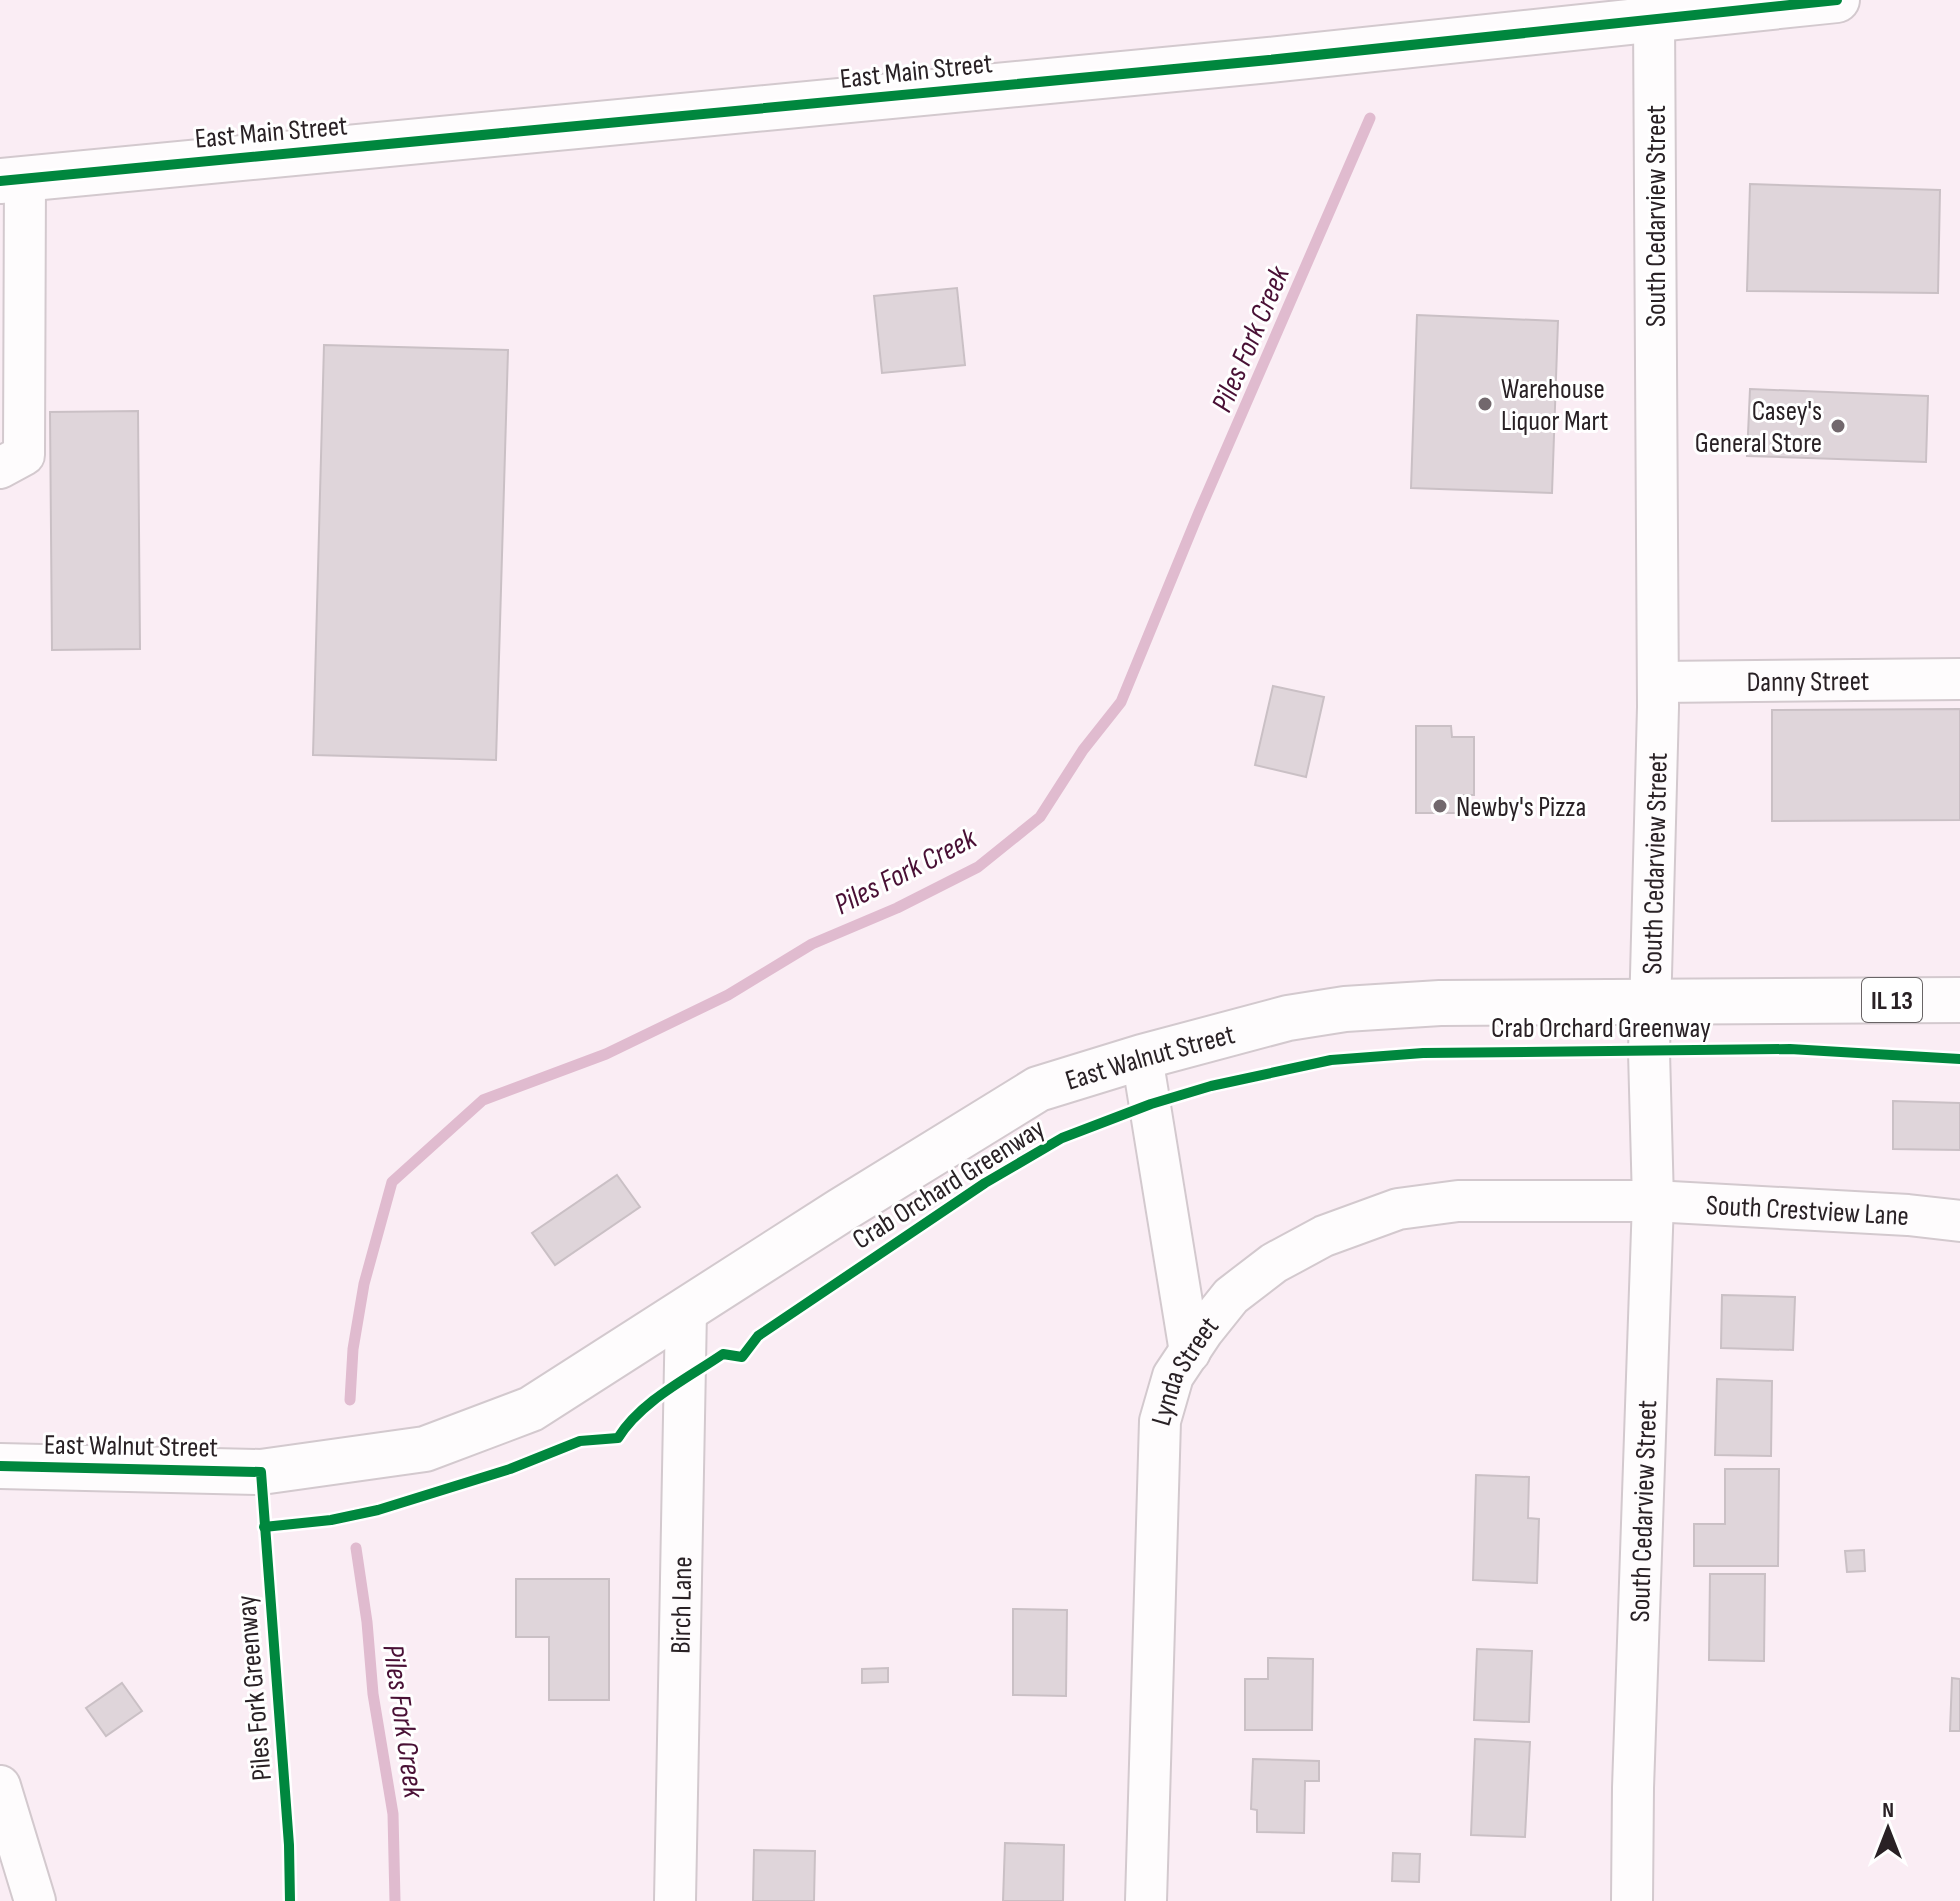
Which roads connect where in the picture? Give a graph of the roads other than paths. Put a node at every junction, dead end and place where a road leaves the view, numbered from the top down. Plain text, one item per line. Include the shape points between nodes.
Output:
1 (1837, 0) edge
2 (1654, 19) junction
3 (12, 180) edge
4 (0, 468) edge
5 (1960, 679) edge
6 (1658, 682) junction
7 (1824, 1000) junction
8 (1960, 1000) edge
9 (1649, 1001) junction
10 (1960, 1016) edge
11 (1142, 1057) junction
12 (1653, 1201) junction
13 (1960, 1221) edge
14 (686, 1310) junction
15 (1190, 1352) junction
16 (0, 1466) edge
17 (0, 1786) edge
18 (35, 1901) edge
19 (675, 1901) edge
20 (1146, 1901) edge
21 (1632, 1901) edge

1 - 2 highway, East Main Street
2 - 3 highway, East Main Street
2 - 6 street, South Cedarview Street
3 - 4 street via 24,455
5 - 6 street, Danny Street
6 - 9 street, South Cedarview Street
7 - 8 highway, East Walnut Street / IL 13
7 - 9 highway, East Walnut Street / IL 13
7 - 10 street, East Walnut Street
9 - 11 highway, East Walnut Street / IL 13 via 1345,1009 1288,1018
9 - 12 street, South Cedarview Street
11 - 14 highway, East Walnut Street / IL 13 via 1038,1089
11 - 15 street
12 - 13 street, South Crestview Lane
12 - 15 street, Lynda Street via 1458,1201 1398,1209 1324,1236 1274,1263 1231,1296
12 - 21 street, South Cedarview Street
14 - 16 highway, East Walnut Street / IL 13 via 531,1409 425,1449 261,1472
14 - 19 street, Birch Lane
15 - 20 street, Lynda Street via 1173,1376 1160,1421
17 - 18 street

